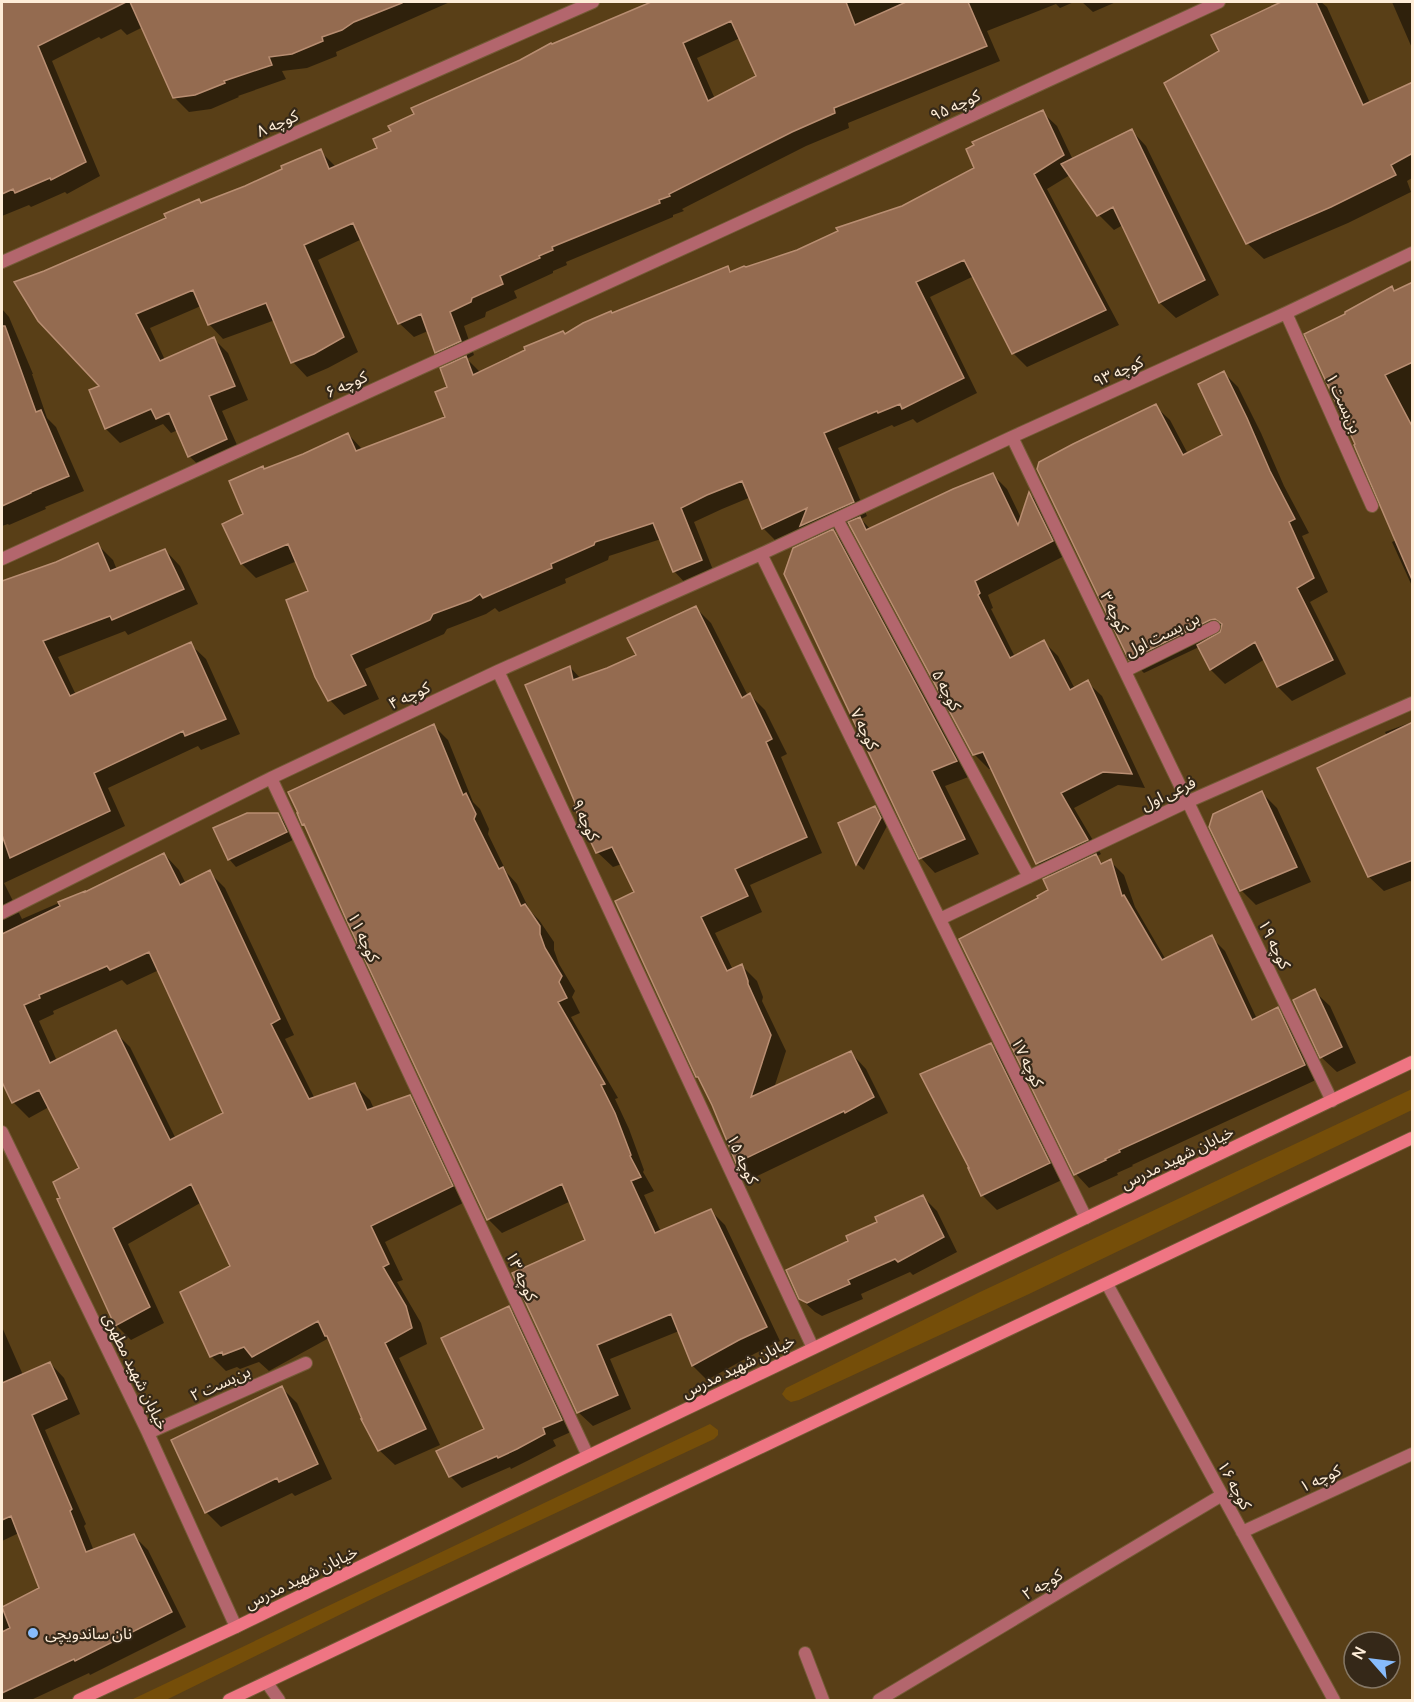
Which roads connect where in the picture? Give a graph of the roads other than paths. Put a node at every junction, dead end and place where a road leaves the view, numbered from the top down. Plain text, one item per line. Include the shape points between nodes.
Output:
1 (593, 2) edge
2 (1219, 2) edge
3 (704, 239) joint
4 (1413, 253) edge
5 (2, 262) edge
6 (1286, 313) junction
7 (1012, 437) junction
8 (1372, 506) dead end
9 (837, 519) junction
10 (761, 554) junction
11 (2, 559) edge
12 (1214, 627) dead end
13 (498, 671) junction
14 (1125, 671) junction
15 (1413, 703) edge
16 (271, 778) junction
17 (1187, 802) junction
18 (1029, 878) junction
19 (2, 914) edge
20 (940, 920) junction
21 (643, 983) joint
22 (1413, 1062) edge
23 (1332, 1101) junction
24 (426, 1110) joint
25 (2, 1132) edge
26 (1413, 1138) edge
27 (1086, 1218) junction
28 (1107, 1284) junction
29 (813, 1348) junction
30 (306, 1363) dead end
31 (148, 1433) junction
32 (1413, 1454) edge
33 (588, 1456) junction
34 (1222, 1495) junction
35 (1242, 1532) junction
36 (236, 1627) junction
37 (805, 1653) dead end
38 (267, 1683) junction
39 (79, 1701) edge
40 (229, 1701) edge
41 (279, 1701) edge
42 (823, 1701) edge
43 (879, 1701) edge
44 (1334, 1701) edge

1 - 5 street, کوچه ۸
2 - 3 street, کوچه ۹۵
3 - 11 street, کوچه ۶
4 - 6 street, کوچه ۹۳
6 - 7 street, کوچه ۹۳
6 - 8 street, بن‌بست ۱
7 - 9 street, کوچه ۹۳
7 - 14 street, کوچه ۳
9 - 10 street, کوچه ۴
9 - 18 street, کوچه ۵
10 - 13 street, کوچه ۴
10 - 20 street, کوچه ۷
12 - 14 street, بن بست اول
13 - 16 street, کوچه ۴
13 - 21 street, کوچه ۹
14 - 17 street, کوچه ۳
15 - 17 street, فرعی اول
16 - 19 street, کوچه ۴
16 - 24 street, کوچه ۱۱
17 - 18 street, فرعی اول
17 - 23 street, کوچه ۱۹
18 - 20 street, فرعی اول
20 - 27 street, کوچه ۱۷
21 - 29 street, کوچه ۱۵
22 - 23 main road, خیابان شهید مدرس
23 - 27 main road, خیابان شهید مدرس
24 - 33 street, کوچه ۱۳
25 - 31 street, خیابان شهید مطهری
26 - 28 main road
27 - 29 main road, خیابان شهید مدرس
28 - 34 street, کوچه ۱۶
28 - 38 main road
29 - 33 main road, خیابان شهید مدرس
30 - 31 street, بن‌بست ۲
31 - 36 street, خیابان شهید مطهری
32 - 35 street, کوچه ۱
33 - 36 main road, خیابان شهید مدرس
34 - 35 street, کوچه ۱۶
34 - 43 street, کوچه ۲
35 - 44 street, کوچه ۱۶
36 - 39 main road, خیابان شهید مدرس
37 - 42 street
38 - 40 main road
38 - 41 street

